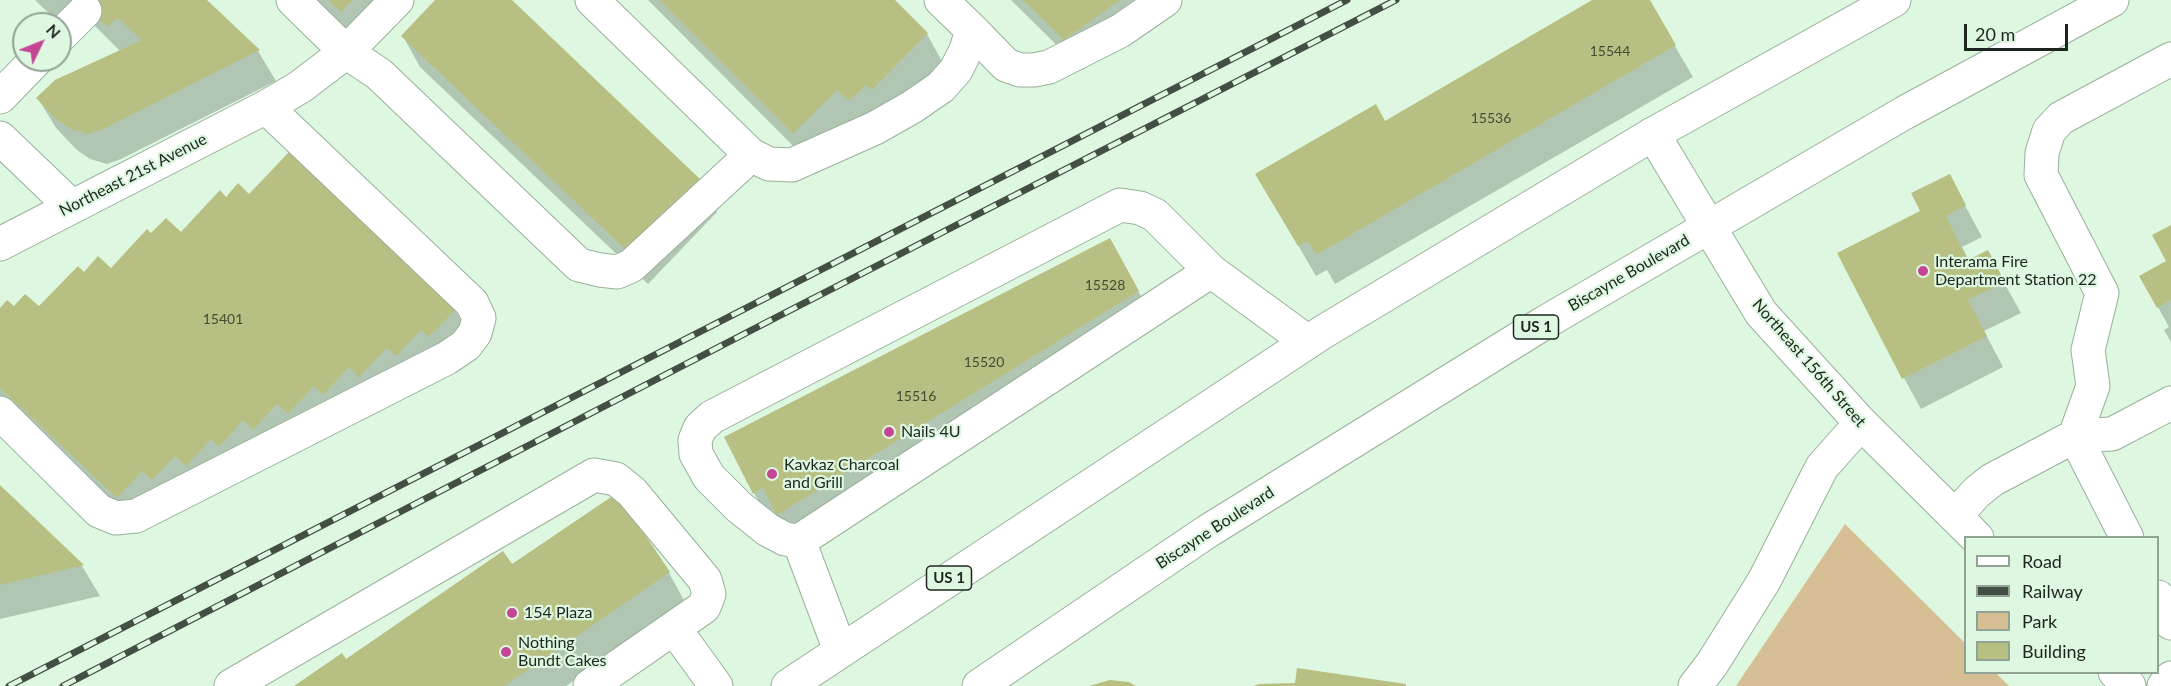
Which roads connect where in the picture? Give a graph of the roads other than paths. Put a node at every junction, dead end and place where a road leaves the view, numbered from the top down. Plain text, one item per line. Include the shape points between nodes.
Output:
1 (293, 0) edge
2 (397, 0) edge
3 (592, 0) edge
4 (942, 0) edge
5 (1165, 0) edge
6 (1894, 0) edge
7 (2112, 0) edge
8 (85, 11) dead end
9 (72, 24) edge
10 (972, 30) junction
11 (346, 52) junction
12 (2171, 59) edge
13 (24, 72) edge
14 (0, 97) edge
15 (266, 107) junction
16 (1653, 134) junction
17 (0, 138) edge
18 (751, 155) junction
19 (72, 207) junction
20 (1708, 227) junction
21 (0, 244) edge
22 (1211, 271) junction
23 (1308, 342) junction
24 (2171, 403) edge
25 (0, 413) edge
26 (1860, 423) junction
27 (2074, 436) junction
28 (1966, 527) edge
29 (2126, 536) edge
30 (799, 541) junction
31 (2159, 601) edge
32 (2171, 623) edge
33 (674, 628) junction
34 (824, 666) edge
35 (2117, 674) edge
36 (2171, 678) edge
37 (231, 686) edge
38 (590, 686) edge
39 (716, 686) edge
40 (788, 686) edge
41 (979, 686) edge
42 (1695, 686) edge
43 (2129, 686) edge
44 (2164, 686) edge

1 - 11 main road
2 - 11 main road, Northeast 21st Avenue
3 - 18 main road
4 - 10 main road
5 - 10 main road via 1120,31 1049,67 1034,70 1006,65
6 - 16 main road, US 1
7 - 20 main road, Biscayne Boulevard / US 1 via 1894,119
8 - 9 main road
10 - 18 main road via 956,70 941,87 874,128 792,165 768,164
11 - 15 main road, Northeast 21st Avenue
11 - 18 main road via 379,74 579,265 617,272 631,266
12 - 27 main road via 2061,118 2049,131 2042,153 2041,175 2102,293 2088,350 2093,386
13 - 14 main road
15 - 19 main road, Northeast 21st Avenue
15 - 25 main road via 472,303 479,318 466,345 136,516 116,518 99,510
16 - 20 main road, Northeast 156th Street
16 - 23 main road, US 1
17 - 19 main road
19 - 21 main road, Northeast 21st Avenue
20 - 26 main road, Northeast 156th Street via 1761,314
20 - 41 main road, Biscayne Boulevard / US 1 via 1544,322 1208,531
22 - 23 main road
22 - 30 main road
22 - 30 main road via 1155,215 1120,205 712,417 700,428 695,440 696,454 709,477 768,530 784,539
23 - 34 main road, US 1
24 - 27 main road via 2112,434
26 - 28 main road, Northeast 156th Street
26 - 42 main road via 1821,467 1764,581
27 - 28 main road via 1977,492
27 - 29 main road
30 - 34 main road
31 - 32 main road
33 - 37 main road via 704,607 709,594 705,580 632,492 616,479 594,475
33 - 38 main road
33 - 39 main road
34 - 40 main road, US 1
35 - 43 main road
36 - 44 main road

